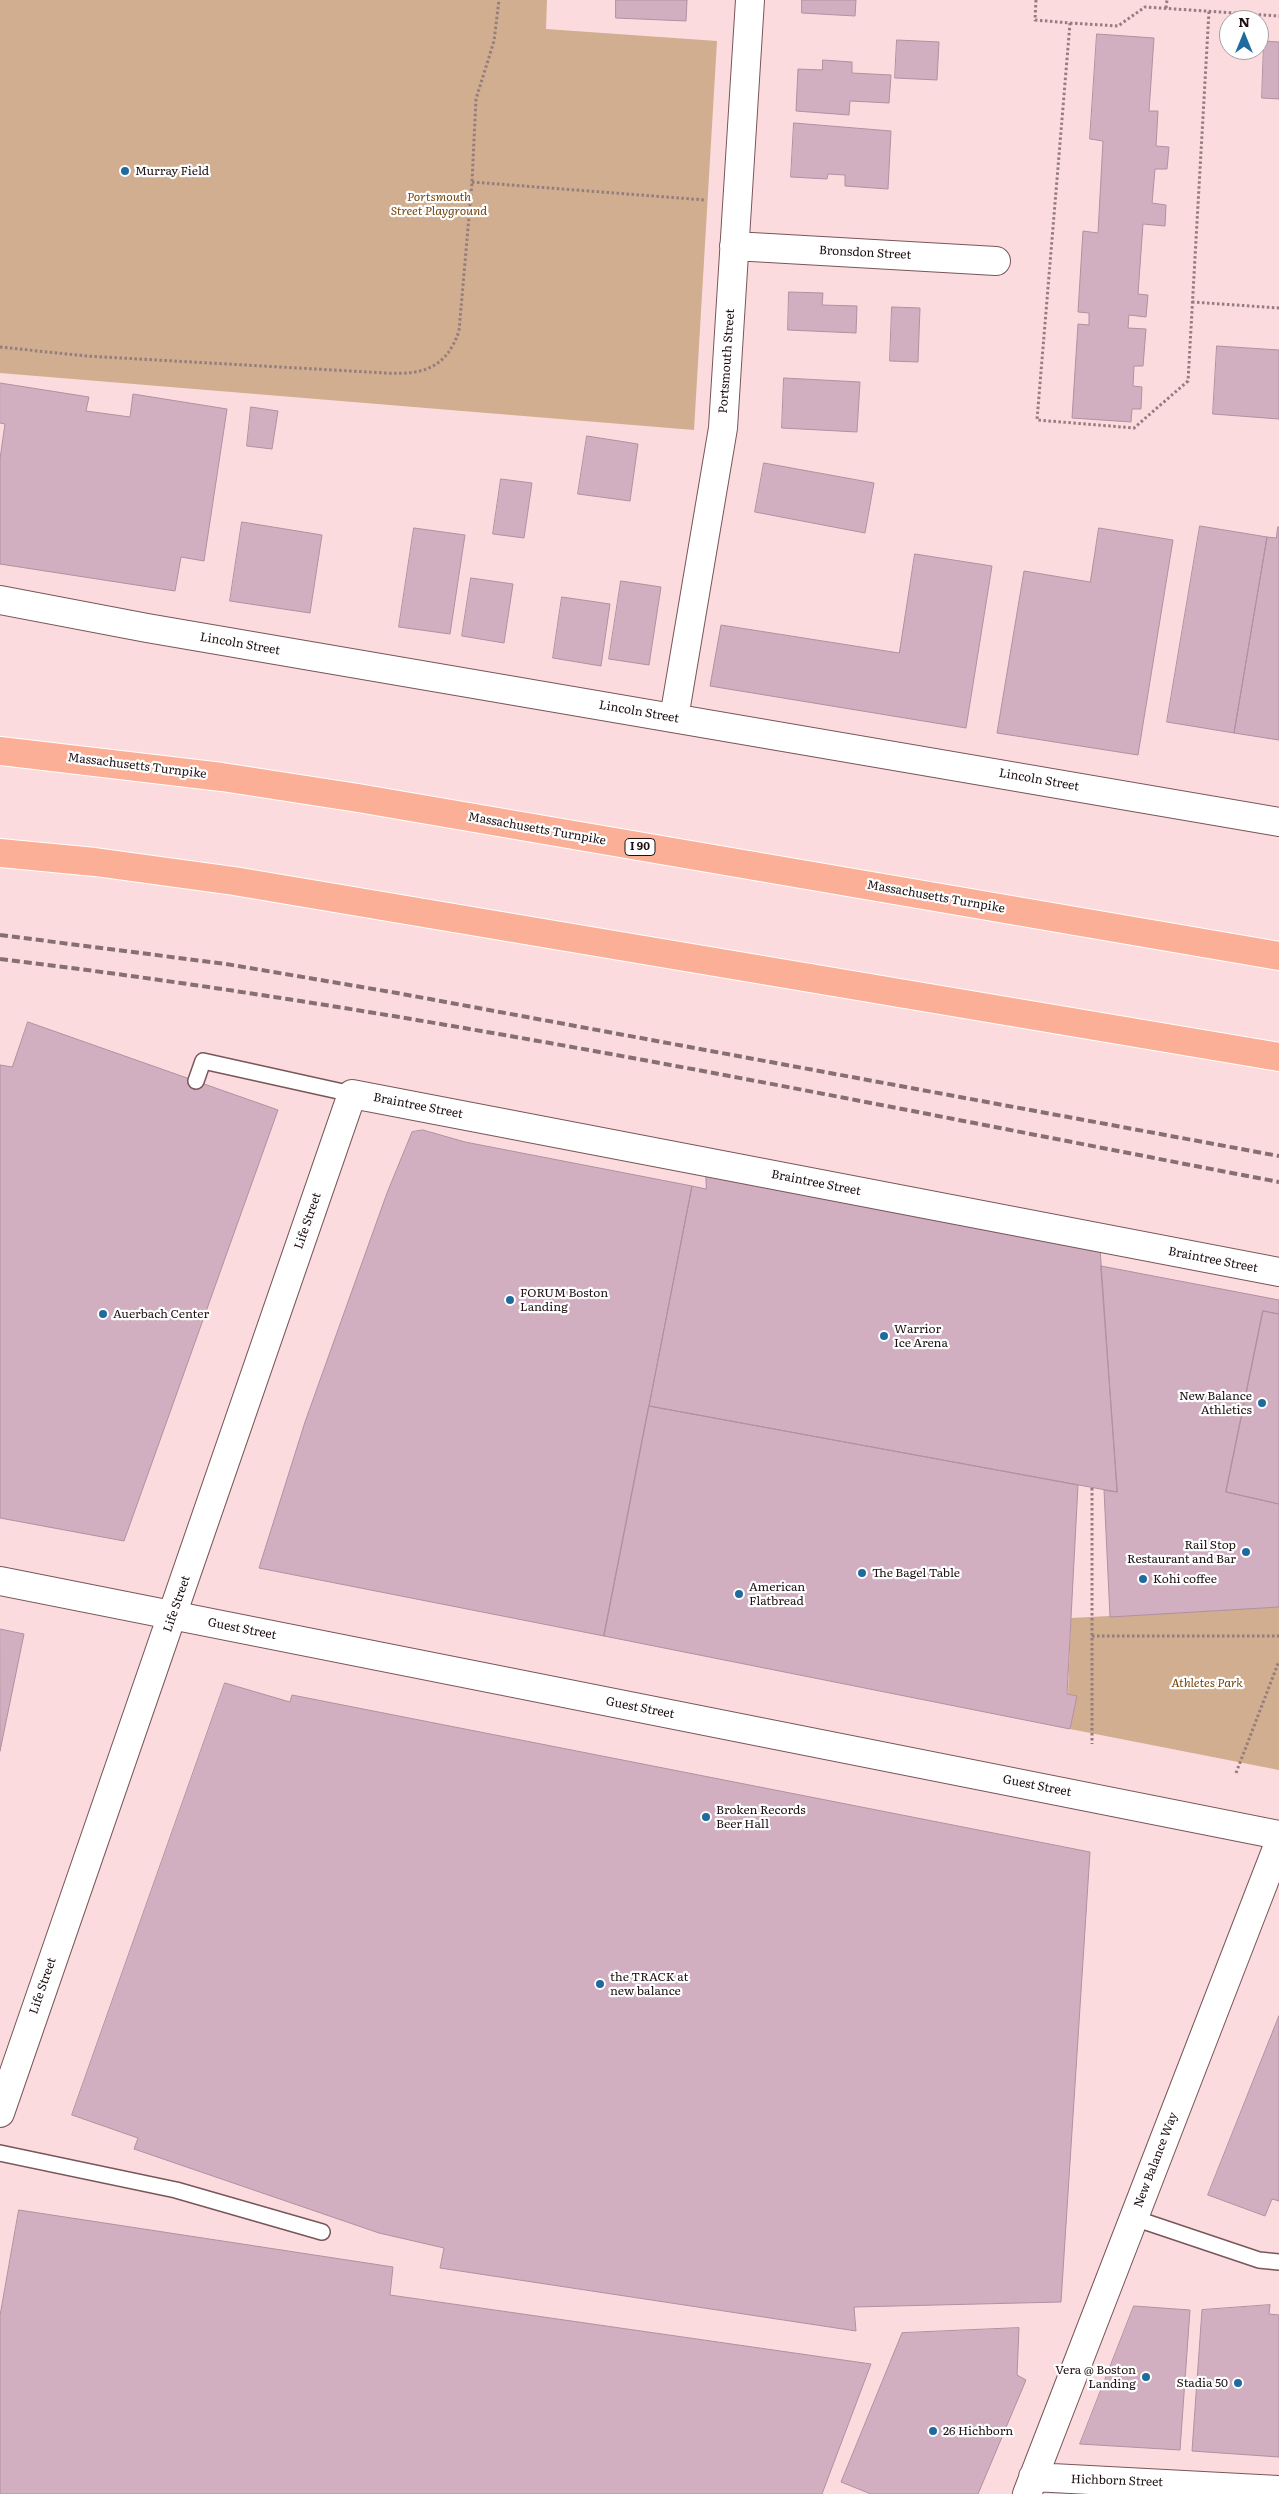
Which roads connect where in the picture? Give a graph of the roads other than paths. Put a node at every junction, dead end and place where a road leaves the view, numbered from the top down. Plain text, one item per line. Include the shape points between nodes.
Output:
1 (750, 0) edge
2 (734, 246) junction
3 (996, 261) dead end
4 (0, 600) edge
5 (674, 718) junction
6 (0, 751) edge
7 (1279, 822) edge
8 (0, 853) edge
9 (1279, 956) edge
10 (1279, 1057) edge
11 (196, 1081) dead end
12 (352, 1094) junction
13 (1279, 1272) edge
14 (0, 1582) edge
15 (173, 1615) junction
16 (1279, 1835) edge
17 (1279, 1843) edge
18 (0, 2113) edge
19 (0, 2153) edge
20 (1134, 2218) junction
21 (322, 2232) dead end
22 (1279, 2262) edge
23 (1030, 2485) edge
24 (1279, 2490) edge

1 - 2 street, Portsmouth Street
2 - 3 street, Bronsdon Street
2 - 5 street, Portsmouth Street via 720,444
4 - 5 street, Lincoln Street
5 - 7 street, Lincoln Street
6 - 9 highway, Massachusetts Turnpike / I 90 via 222,777 348,797
8 - 10 highway via 234,881
11 - 12 lane via 203,1061
12 - 13 street, Braintree Street
12 - 15 street, Life Street
14 - 15 street, Guest Street
15 - 16 street, Guest Street
15 - 18 street, Life Street
17 - 20 street, New Balance Way
19 - 21 lane via 176,2190
20 - 22 lane via 1259,2260
20 - 23 street, New Balance Way
23 - 24 street, Hichborn Street

